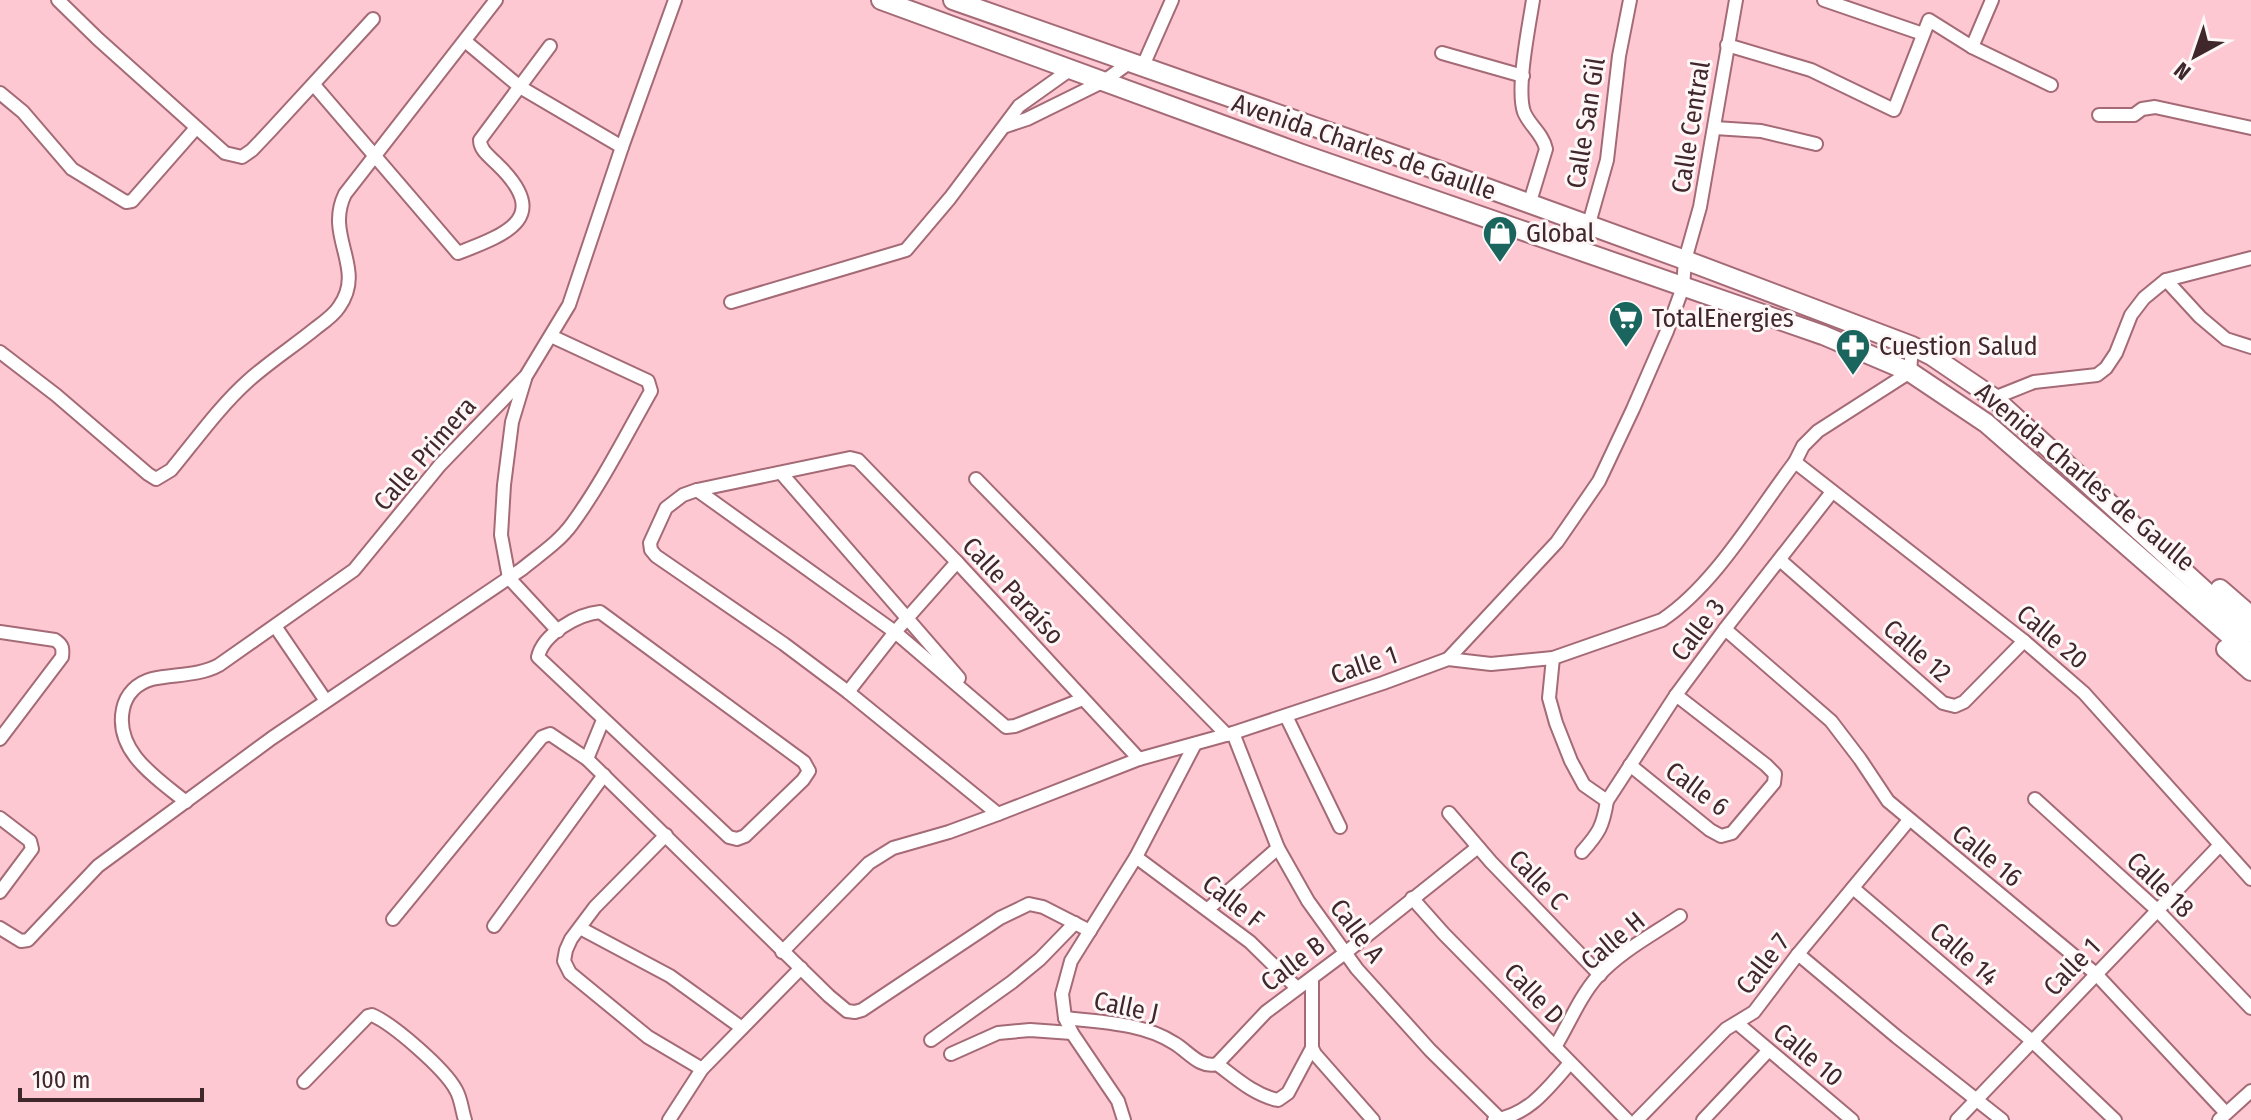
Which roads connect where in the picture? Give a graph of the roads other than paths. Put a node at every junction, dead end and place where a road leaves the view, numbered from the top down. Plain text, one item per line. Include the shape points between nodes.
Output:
1 (58, 0) edge
2 (496, 0) edge
3 (675, 0) edge
4 (881, 0) edge
5 (953, 0) edge
6 (1172, 0) edge
7 (1533, 0) edge
8 (1630, 0) edge
9 (1736, 0) edge
10 (1826, 0) edge
11 (1992, 0) edge
12 (995, 7) edge
13 (373, 19) dead end
14 (1923, 34) junction
15 (465, 41) junction
16 (1727, 45) junction
17 (550, 46) dead end
18 (1972, 47) junction
19 (1442, 53) dead end
20 (1136, 65) junction
21 (1071, 69) junction
22 (1523, 76) junction
23 (1104, 81) junction
24 (314, 85) junction
25 (2051, 85) dead end
26 (520, 87) junction
27 (0, 93) edge
28 (2099, 115) dead end
29 (1006, 126) junction
30 (196, 128) junction
31 (1715, 128) junction
32 (2251, 128) edge
33 (1816, 144) dead end
34 (622, 147) junction
35 (374, 154) junction
36 (1529, 205) junction
37 (1588, 227) junction
38 (1572, 247) junction
39 (2251, 258) edge
40 (1685, 260) junction
41 (2166, 280) junction
42 (1683, 287) junction
43 (731, 302) dead end
44 (551, 336) junction
45 (1912, 346) junction
46 (2251, 347) edge
47 (0, 352) edge
48 (1910, 372) junction
49 (526, 376) junction
50 (1994, 398) junction
51 (1795, 462) junction
52 (782, 474) junction
53 (976, 479) dead end
54 (697, 490) junction
55 (1832, 492) junction
56 (1780, 560) junction
57 (2158, 561) junction
58 (957, 562) junction
59 (509, 578) junction
60 (2251, 616) edge
61 (908, 617) junction
62 (275, 626) junction
63 (1725, 629) junction
64 (558, 631) junction
65 (0, 632) edge
66 (895, 632) junction
67 (2251, 633) edge
68 (2024, 641) junction
69 (2251, 654) edge
70 (1553, 658) junction
71 (1448, 659) junction
72 (2251, 671) edge
73 (848, 692) junction
74 (1676, 695) junction
75 (1083, 699) junction
76 (976, 700) junction
77 (326, 701) junction
78 (1286, 716) junction
79 (603, 720) junction
80 (1230, 734) junction
81 (0, 739) edge
82 (1195, 744) junction
83 (587, 759) junction
84 (1139, 759) junction
85 (1630, 765) junction
86 (604, 775) junction
87 (2035, 799) dead end
88 (1607, 801) junction
89 (186, 802) junction
90 (1449, 813) dead end
91 (998, 814) junction
92 (0, 818) edge
93 (1909, 820) junction
94 (1340, 827) dead end
95 (666, 835) junction
96 (2220, 845) junction
97 (1478, 847) junction
98 (1278, 848) junction
99 (1582, 852) dead end
100 (1136, 857) junction
101 (2251, 879) edge
102 (1853, 888) junction
103 (0, 892) edge
104 (1412, 898) junction
105 (1208, 909) junction
106 (2157, 910) junction
107 (1680, 916) dead end
108 (393, 919) dead end
109 (1075, 923) junction
110 (494, 926) dead end
111 (0, 928) edge
112 (580, 928) junction
113 (1090, 931) junction
114 (782, 952) junction
115 (1345, 953) junction
116 (1798, 954) junction
117 (801, 968) junction
118 (2096, 974) junction
119 (1600, 975) junction
120 (1312, 978) junction
121 (1297, 988) junction
122 (2251, 1008) edge
123 (1065, 1018) junction
124 (1737, 1023) junction
125 (742, 1028) junction
126 (1072, 1033) junction
127 (931, 1040) dead end
128 (2032, 1041) junction
129 (1555, 1047) junction
130 (1312, 1048) junction
131 (1768, 1051) junction
132 (951, 1054) dead end
133 (1570, 1063) junction
134 (1217, 1064) junction
135 (702, 1069) junction
136 (304, 1082) dead end
137 (2251, 1091) edge
138 (1976, 1100) junction
139 (2222, 1117) edge
140 (1844, 1118) edge
141 (1495, 1119) edge
142 (465, 1120) edge
143 (669, 1120) edge
144 (1124, 1120) edge
145 (1373, 1120) edge
146 (1627, 1120) edge
147 (1637, 1120) edge
148 (1703, 1120) edge
149 (1957, 1120) edge
150 (2002, 1120) edge
151 (2115, 1120) edge

1 - 30 street
2 - 15 street
3 - 34 street, Calle Primera
4 - 21 main road, Avenida Charles de Gaulle
5 - 12 main road, Avenida Charles de Gaulle
6 - 20 street
7 - 22 street
8 - 37 street, Calle San Gil via 1607,160
9 - 16 street, Calle Central
10 - 14 street
11 - 18 street
12 - 20 main road, Avenida Charles de Gaulle
13 - 24 street
14 - 16 street via 1894,110 1811,70
14 - 18 street via 1929,20
15 - 26 street
15 - 35 street
16 - 31 street, Calle Central
17 - 26 street
18 - 25 street
19 - 22 street
20 - 23 street
20 - 36 main road, Avenida Charles de Gaulle
21 - 23 main road, Avenida Charles de Gaulle
21 - 29 street via 1019,106
22 - 36 street via 1524,112 1546,149
23 - 29 street
23 - 38 main road, Avenida Charles de Gaulle
24 - 30 street via 242,157 225,153
24 - 35 street
26 - 34 street
26 - 35 street via 479,144 513,179 524,202 523,213 517,223 483,244 458,253
27 - 30 street via 72,169 126,202
28 - 32 street via 2134,115 2155,107
29 - 43 street via 906,250
31 - 33 street via 1761,131
31 - 40 street, Calle Central
34 - 44 street, Calle Primera via 569,305
35 - 47 street via 345,194 338,215 349,269 340,307 248,381 171,470 156,479
36 - 37 main road, Avenida Charles de Gaulle
37 - 38 street, Calle San Gil
37 - 40 main road, Avenida Charles de Gaulle
38 - 42 main road, Avenida Charles de Gaulle
39 - 41 street
40 - 42 street, Calle Central
40 - 45 main road, Avenida Charles de Gaulle
41 - 46 street via 2226,339
41 - 50 street via 2131,315 2116,353 2097,375 2034,382
42 - 48 main road, Avenida Charles de Gaulle via 1823,335
42 - 71 street, Calle Central via 1599,481 1557,542
44 - 49 street, Calle Primera
44 - 59 street via 648,381 651,391 571,525
45 - 48 street
45 - 50 main road, Avenida Charles de Gaulle
48 - 51 street, Calle 1 via 1818,431
48 - 57 main road, Avenida Charles de Gaulle via 1986,423
49 - 59 street via 512,422 504,485 501,535
49 - 62 street, Calle Primera via 440,465 354,570
50 - 57 main road, Avenida Charles de Gaulle
51 - 55 street, Calle 20
51 - 70 street, Calle 1 via 1711,575 1676,611 1648,626
52 - 54 street
52 - 58 street, Calle Paraíso via 858,460
52 - 61 street
53 - 80 street
54 - 66 street
54 - 73 street via 666,508 651,550
55 - 56 street, Calle 3
55 - 68 street, Calle 20
56 - 63 street, Calle 3
56 - 68 street, Calle 12 via 1943,703 1964,702
57 - 60 main road via 2184,559
57 - 67 main road, Avenida Charles de Gaulle
57 - 69 main road, Avenida Charles de Gaulle
57 - 72 main road via 2187,614
58 - 61 street
58 - 75 street, Calle Paraíso
59 - 64 street
59 - 77 street
61 - 66 street
61 - 76 street
62 - 77 street
62 - 89 street, Calle Primera via 214,668 151,679 125,701 124,735 131,751
63 - 74 street, Calle 3
63 - 93 street, Calle 16 via 1831,721 1888,801
64 - 79 street via 538,657
64 - 79 street via 588,613 600,612 804,762 809,771 737,839
65 - 81 street via 55,640 63,650
66 - 73 street
66 - 76 street
68 - 96 street, Calle 20 via 2084,693
70 - 71 street, Calle 1 via 1491,664
70 - 88 street via 1549,698 1556,723 1584,785
71 - 78 street, Calle 1
73 - 91 street
74 - 85 street, Calle 3
74 - 85 street, Calle 6 via 1766,765 1775,774 1774,783 1732,833 1721,836
75 - 76 street via 1006,727
75 - 84 street, Calle Paraíso
77 - 89 street
78 - 80 street, Calle 1
78 - 94 street
79 - 83 street
80 - 82 street, Calle 1
80 - 98 street, Calle A
82 - 84 street, Calle 1
82 - 100 street
83 - 86 street
83 - 108 street via 550,734 542,737
84 - 91 street, Calle 1
85 - 88 street, Calle 3
86 - 95 street
86 - 110 street
87 - 106 street, Calle 18
88 - 99 street, Calle 3 via 1600,832
89 - 111 street via 98,866 28,940
90 - 97 street, Calle C
91 - 114 street, Calle 1 via 883,853
92 - 103 street via 32,845
93 - 102 street, Calle 7
93 - 118 street, Calle 16
95 - 112 street
95 - 114 street
96 - 101 street, Calle 20
96 - 106 street, Calle 1
97 - 104 street, Calle B
97 - 119 street, Calle C
98 - 105 street
98 - 115 street, Calle A
100 - 105 street, Calle F
100 - 113 street
102 - 116 street, Calle 7
102 - 128 street, Calle 14
104 - 115 street, Calle B
104 - 129 street, Calle D
105 - 121 street, Calle F
106 - 118 street, Calle 1
106 - 122 street, Calle 18
107 - 119 street, Calle H
109 - 113 street
109 - 117 street via 1029,904 855,1012 847,1011
109 - 127 street via 1012,982
112 - 125 street via 670,976
112 - 135 street via 566,950 570,973 648,1037
113 - 123 street via 1071,961 1062,994
114 - 117 street
115 - 120 street, Calle B
115 - 141 street, Calle A
116 - 124 street, Calle 7 via 1754,1012
116 - 138 street
117 - 125 street
118 - 128 street, Calle 1
118 - 139 street, Calle 16
119 - 129 street, Calle H
120 - 121 street, Calle B
120 - 130 street
121 - 134 street, Calle B
123 - 126 street
123 - 134 street, Calle J via 1147,1030 1202,1064
124 - 131 street, Calle 10
124 - 147 street, Calle 7
125 - 135 street
126 - 132 street via 998,1033
126 - 144 street via 1118,1101
128 - 138 street, Calle 1
128 - 151 street, Calle 14
129 - 133 street, Calle D
130 - 134 street, Calle J via 1288,1093 1278,1100 1251,1090
130 - 145 street
131 - 140 street, Calle 10
131 - 148 street
133 - 141 street via 1519,1113
133 - 146 street, Calle D
135 - 143 street
136 - 142 street via 372,1015 432,1062 457,1090
137 - 139 street
138 - 149 street, Calle 1
138 - 150 street

